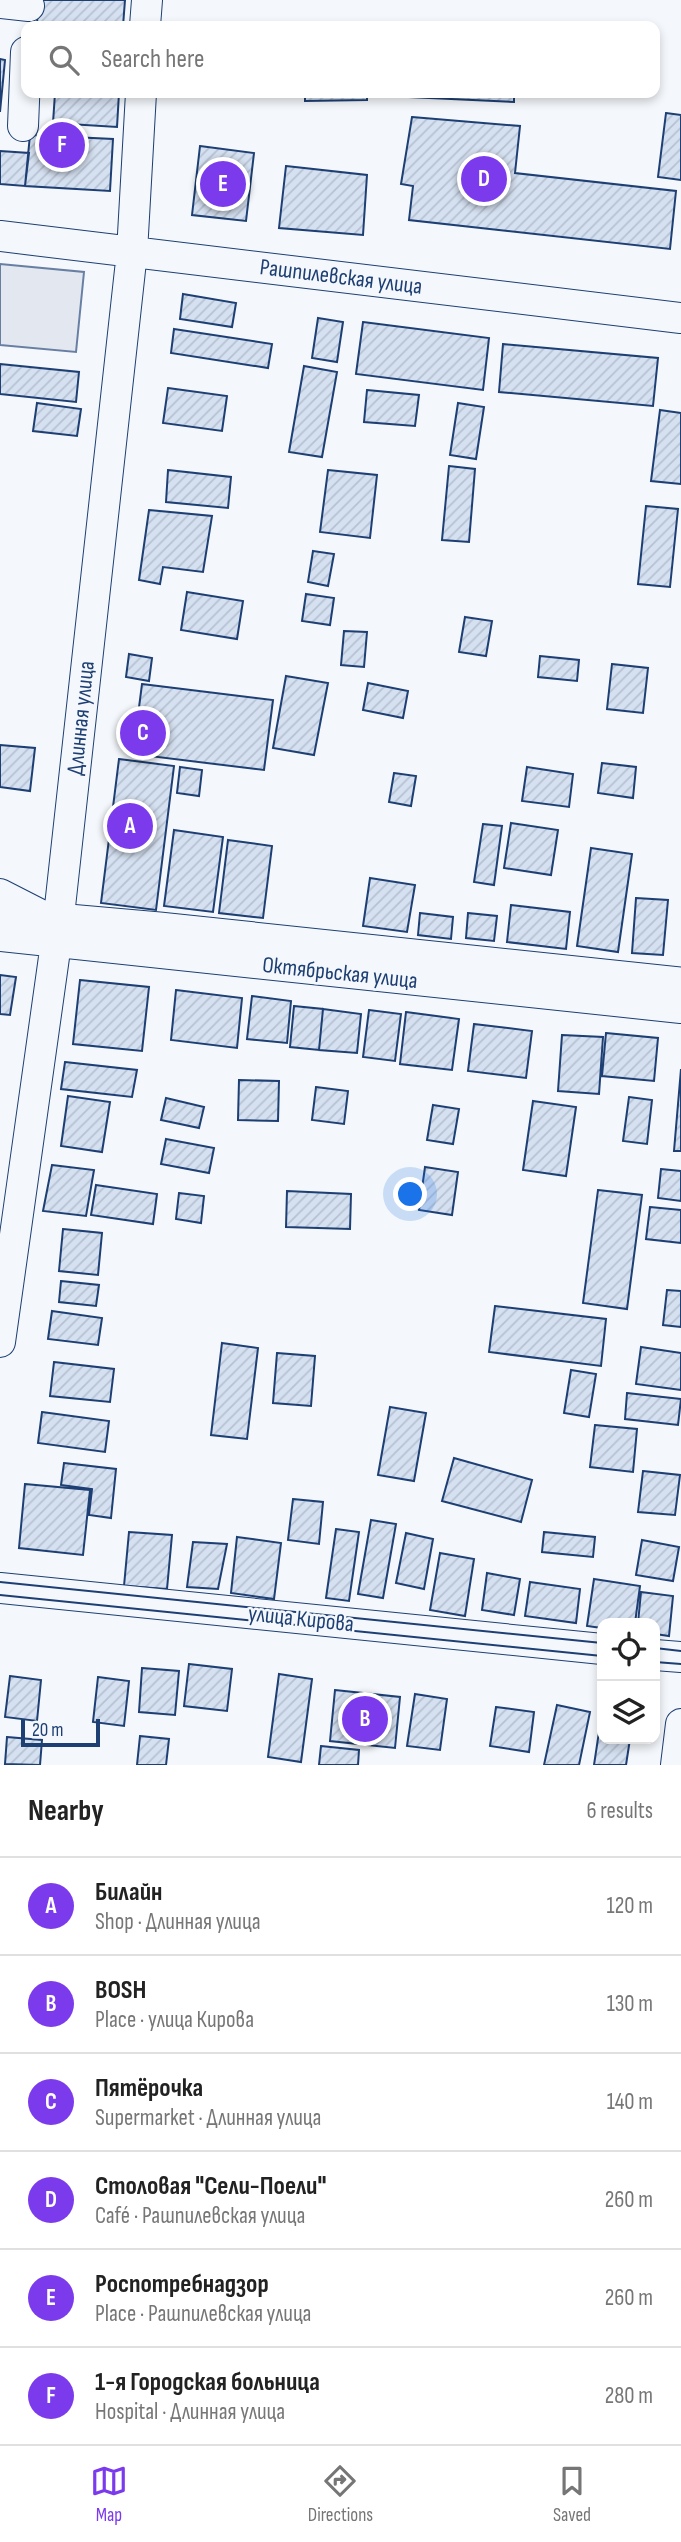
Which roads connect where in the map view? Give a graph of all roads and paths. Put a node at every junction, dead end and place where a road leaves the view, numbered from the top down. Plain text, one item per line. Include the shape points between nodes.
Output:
1 (147, 0) edge
2 (145, 21) edge
3 (24, 98) edge
4 (141, 98) edge
5 (23, 125) dead end
6 (0, 236) edge
7 (132, 252) junction
8 (681, 318) edge
9 (0, 894) edge
10 (0, 917) edge
11 (57, 933) junction
12 (0, 936) edge
13 (681, 986) edge
14 (681, 1008) edge
15 (0, 1342) edge
16 (0, 1588) edge
17 (597, 1648) edge
18 (660, 1655) edge
19 (681, 1657) edge
20 (681, 1724) edge
21 (676, 1765) edge

1 - 2 street
3 - 5 street
4 - 7 street, Длинная улица
6 - 7 street, Рашпилевская улица
7 - 8 street, Рашпилевская улица
7 - 11 street, Длинная улица
9 - 11 street
10 - 11 main road, Октябрьская улица
11 - 12 street, Октябрьская улица
11 - 13 main road, Октябрьская улица via 159,931
11 - 14 street, Октябрьская улица
11 - 15 street, Длинная улица
16 - 17 street, улица Кирова
18 - 19 street
20 - 21 street

